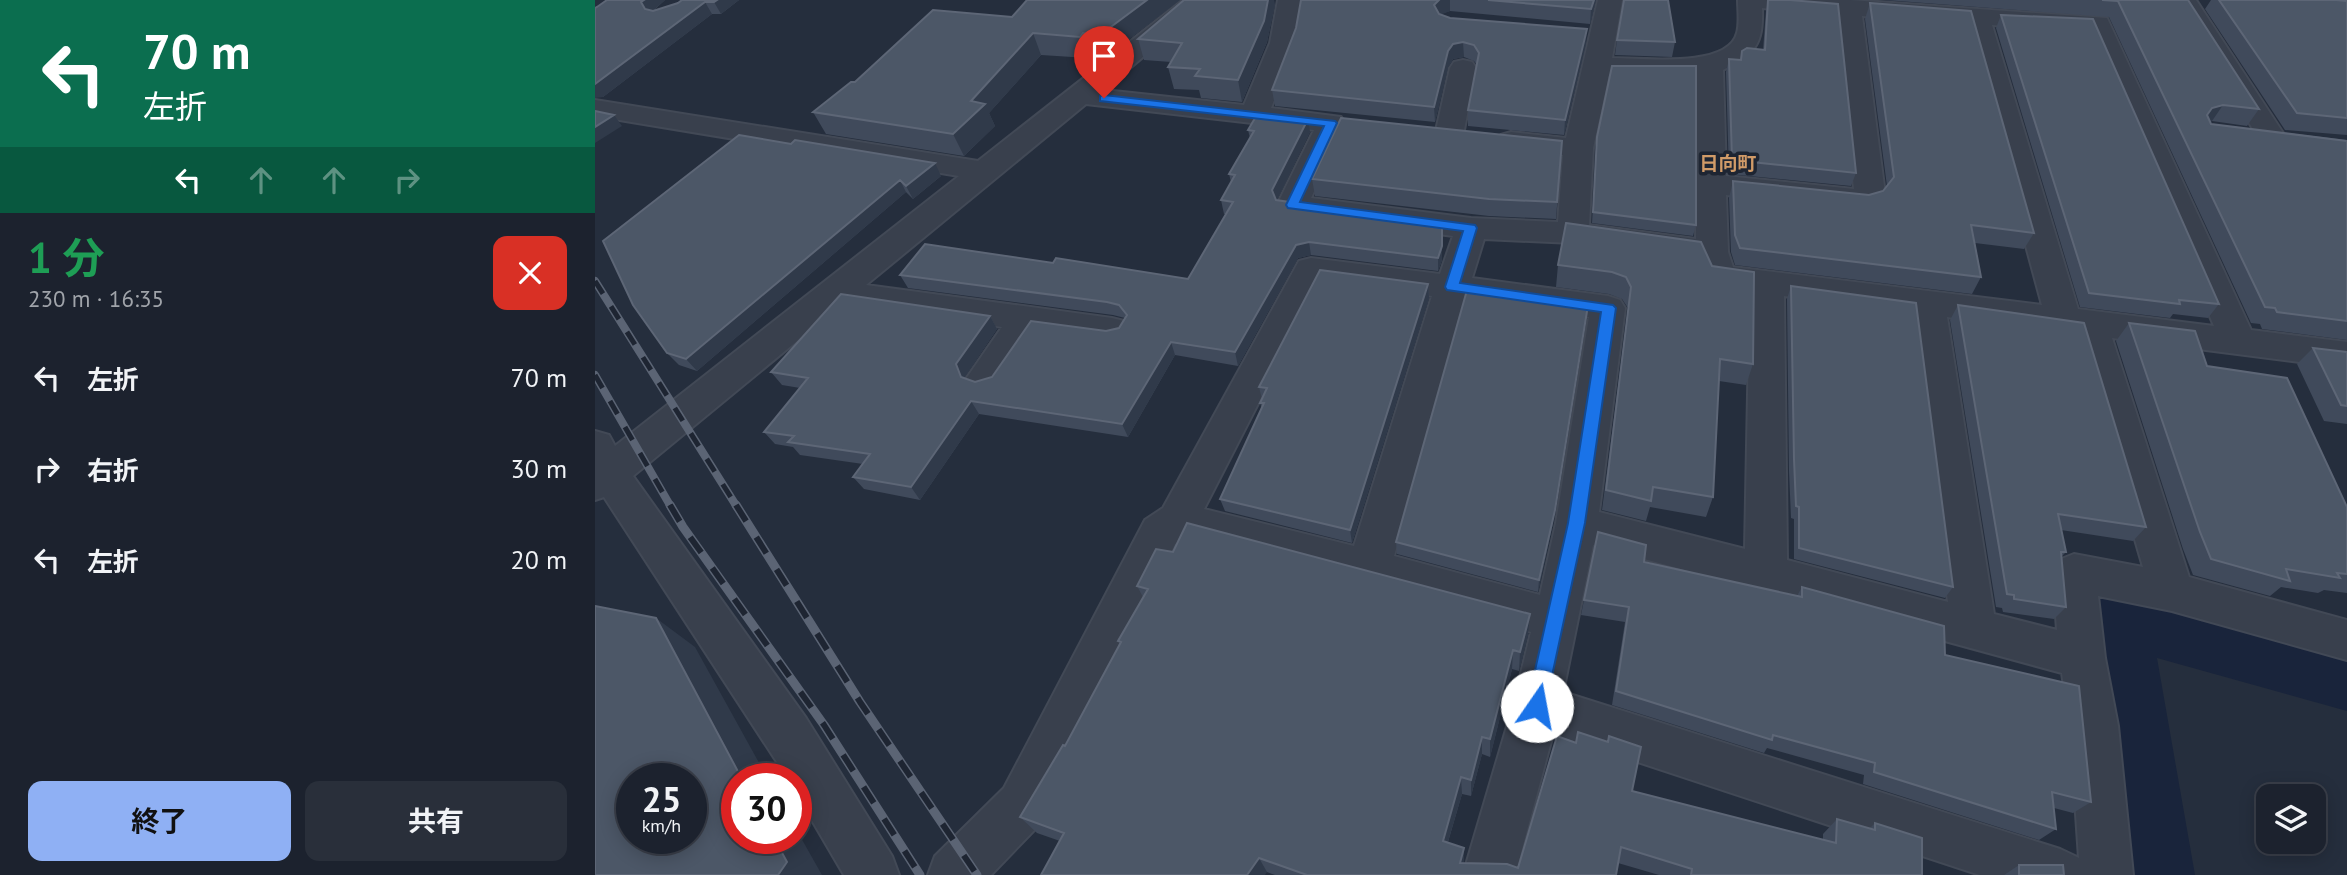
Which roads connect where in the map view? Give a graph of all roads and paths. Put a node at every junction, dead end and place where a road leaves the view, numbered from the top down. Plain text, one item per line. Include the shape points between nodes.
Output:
1 (1198, 0) edge
2 (1290, 0) edge
3 (1610, 0) edge
4 (1751, 0) edge
5 (2184, 0) edge
6 (2206, 0) edge
7 (2216, 1) edge
8 (1849, 7) junction
9 (1977, 17) junction
10 (1575, 34) edge
11 (1603, 36) junction
12 (1597, 66) junction
13 (1710, 66) junction
14 (1464, 68) dead end
15 (1079, 95) junction
16 (595, 108) edge
17 (1254, 115) junction
18 (2237, 135) edge
19 (1579, 148) junction
20 (986, 171) junction
21 (1711, 184) junction
22 (1471, 228) junction
23 (1573, 233) junction
24 (1712, 252) junction
25 (1766, 283) junction
26 (1452, 287) junction
27 (836, 292) junction
28 (1928, 304) junction
29 (1027, 318) junction
30 (2077, 323) junction
31 (1112, 330) edge
32 (2254, 343) junction
33 (2347, 355) edge
34 (984, 379) edge
35 (2285, 383) edge
36 (600, 468) edge
37 (1178, 520) junction
38 (1577, 523) junction
39 (1369, 568) junction
40 (1766, 574) junction
41 (2172, 592) junction
42 (1556, 618) junction
43 (1974, 631) junction
44 (2347, 640) edge
45 (2082, 658) junction
46 (1537, 706) junction
47 (873, 875) edge
48 (954, 875) edge
49 (1489, 875) edge
50 (2060, 875) edge
51 (2107, 875) edge

1 - 15 street
2 - 17 street via 1291,15 1281,50
3 - 11 street
4 - 8 street
4 - 13 street via 1750,35 1737,53
5 - 18 street via 2286,140
6 - 7 street
8 - 9 street
8 - 21 street via 1870,194 1863,199
9 - 30 street
9 - 32 street via 2098,23
10 - 11 street
11 - 12 street
12 - 13 street
12 - 19 street
13 - 21 street
14 - 19 street via 1459,136
15 - 17 street
15 - 20 street
16 - 20 street
17 - 22 street via 1344,125 1292,205
19 - 23 street
20 - 27 street
21 - 24 street
22 - 23 street
22 - 26 street
23 - 24 street
24 - 25 street via 1719,277
25 - 28 street
25 - 40 street
26 - 37 street via 1311,269
26 - 38 street via 1608,308
26 - 39 street
27 - 29 street
27 - 36 street
28 - 30 street
28 - 43 street
29 - 31 street
29 - 34 street
30 - 32 street
30 - 41 street
32 - 33 street
32 - 35 street
36 - 47 street via 789,735
37 - 39 street
37 - 48 street via 1160,532 1022,806
38 - 40 street
38 - 42 street
39 - 42 street
40 - 43 street
41 - 44 street
41 - 45 street via 2074,573
42 - 46 street
43 - 45 street
45 - 51 street via 2094,726
46 - 49 street
46 - 50 street

